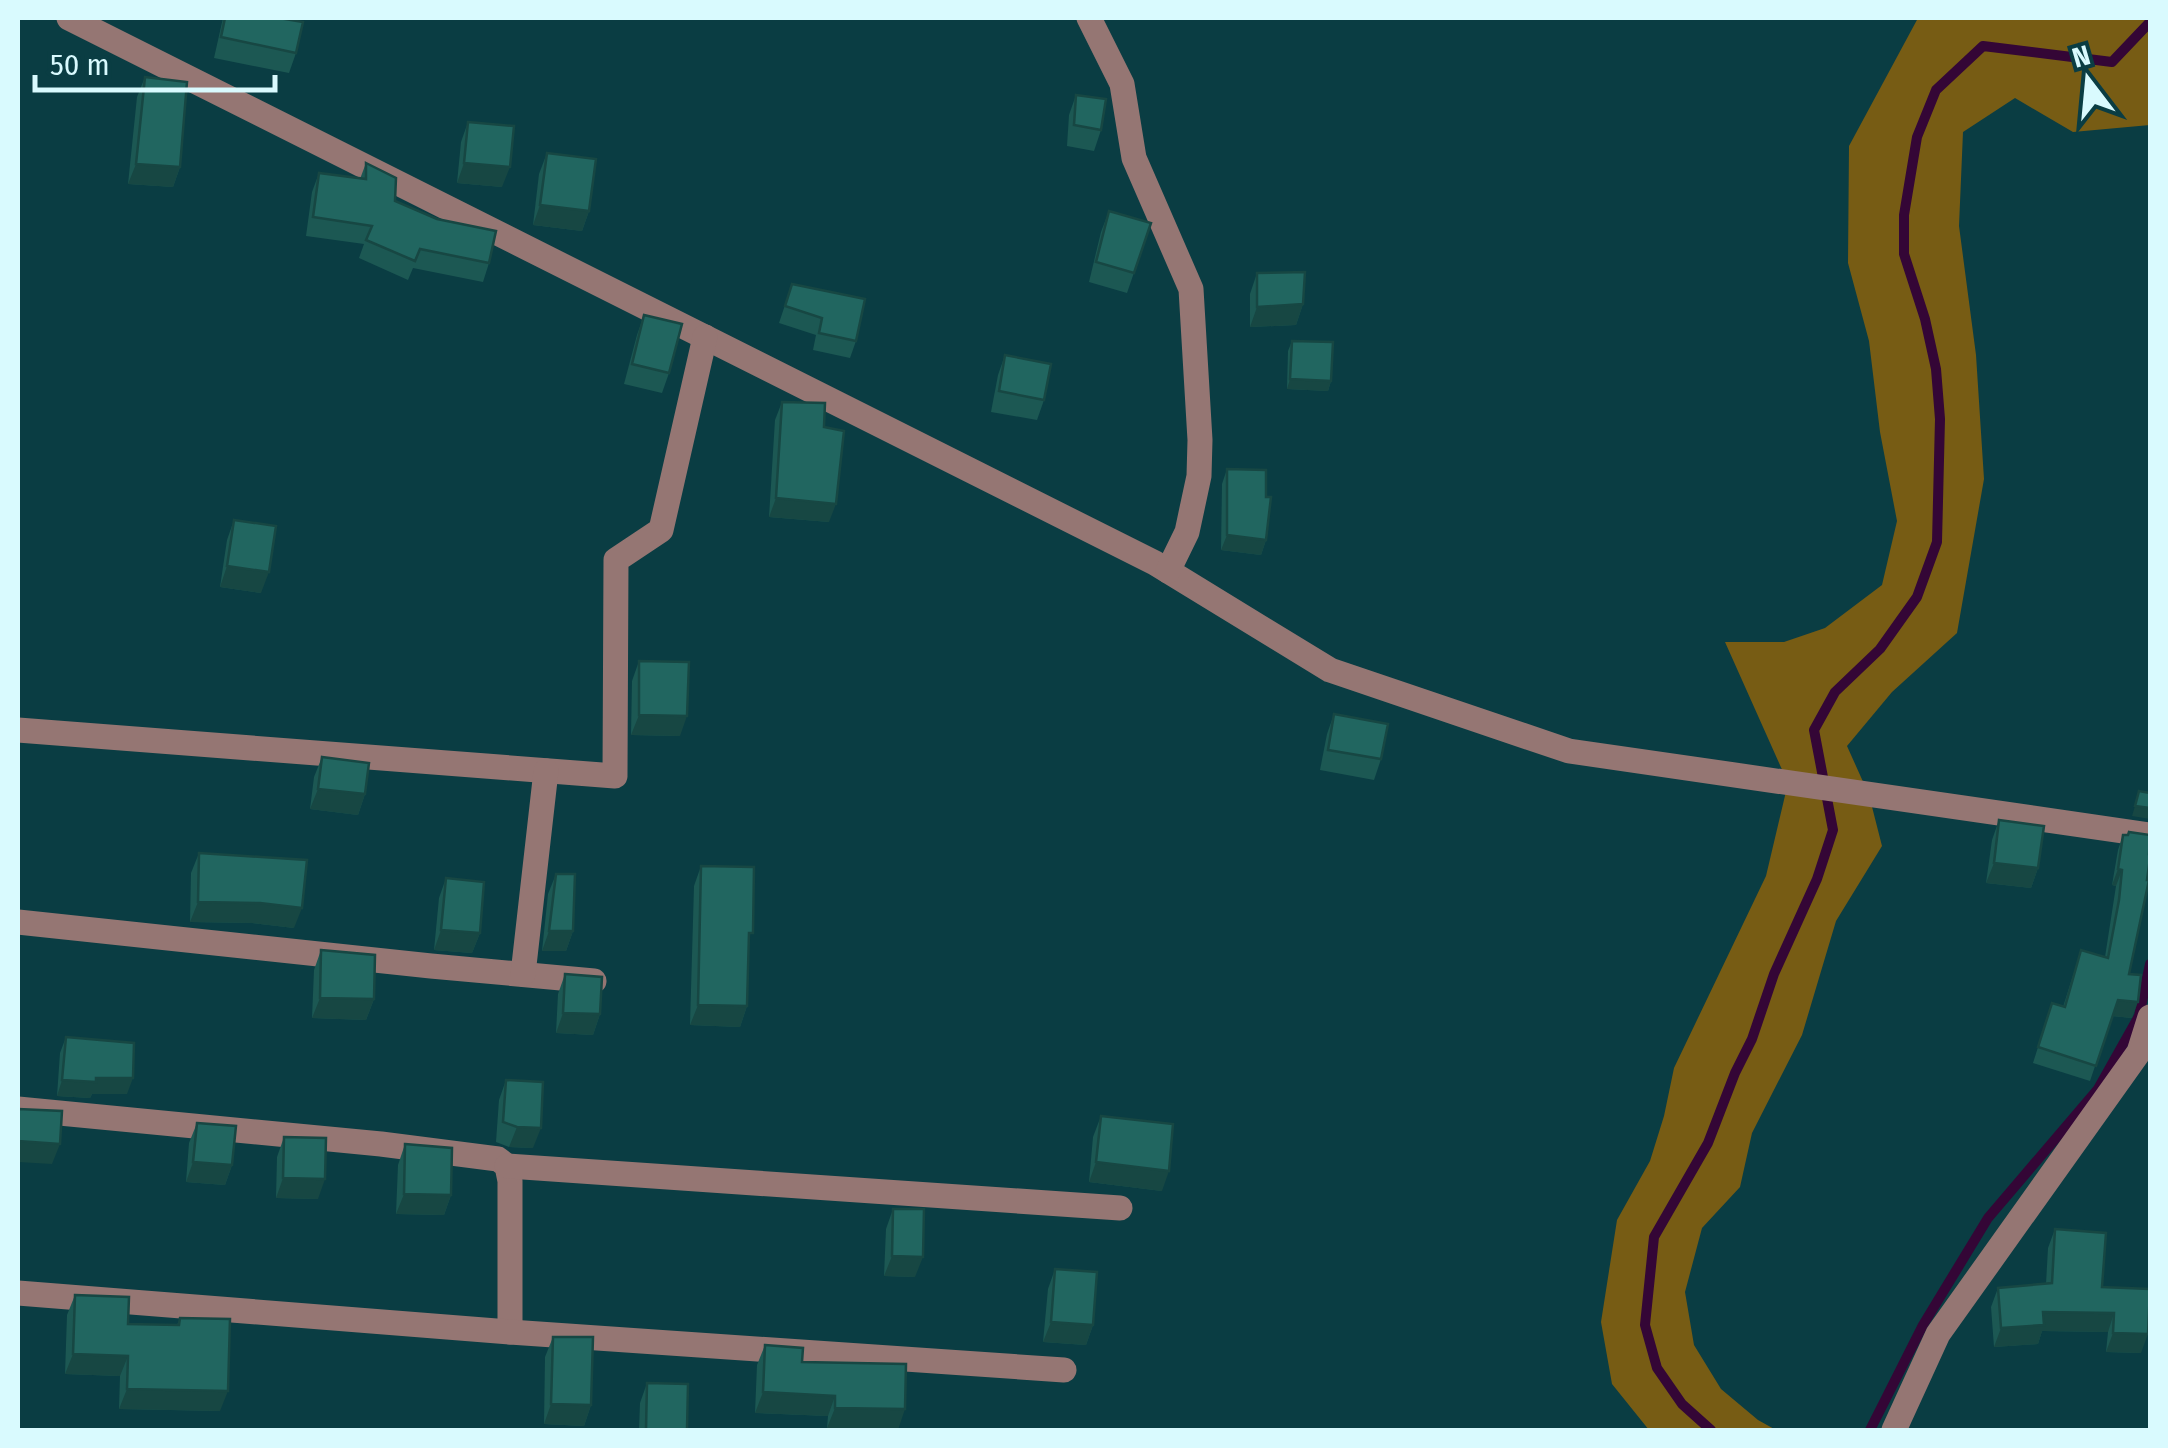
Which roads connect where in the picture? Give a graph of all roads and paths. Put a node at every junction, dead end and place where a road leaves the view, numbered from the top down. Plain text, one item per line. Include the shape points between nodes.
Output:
1 (69, 18) edge
2 (1089, 18) edge
3 (705, 337) junction
4 (1168, 571) junction
5 (18, 730) edge
6 (546, 771) junction
7 (2150, 835) edge
8 (18, 922) edge
9 (523, 974) junction
10 (596, 981) edge
11 (2150, 1017) edge
12 (18, 1109) edge
13 (507, 1166) junction
14 (1120, 1208) dead end
15 (18, 1293) edge
16 (510, 1332) junction
17 (1064, 1370) dead end
18 (1894, 1430) edge

1 - 3 street
2 - 4 street via 1122,84 1134,158 1191,290 1200,476
3 - 4 street
3 - 6 street via 661,530 616,560 614,776
4 - 7 street via 1330,670 1569,751
5 - 6 street
6 - 9 street
8 - 9 street
9 - 10 street
11 - 18 street via 2140,1052 1938,1334
12 - 13 street via 498,1158
13 - 14 street
13 - 16 street
15 - 16 street
16 - 17 street

